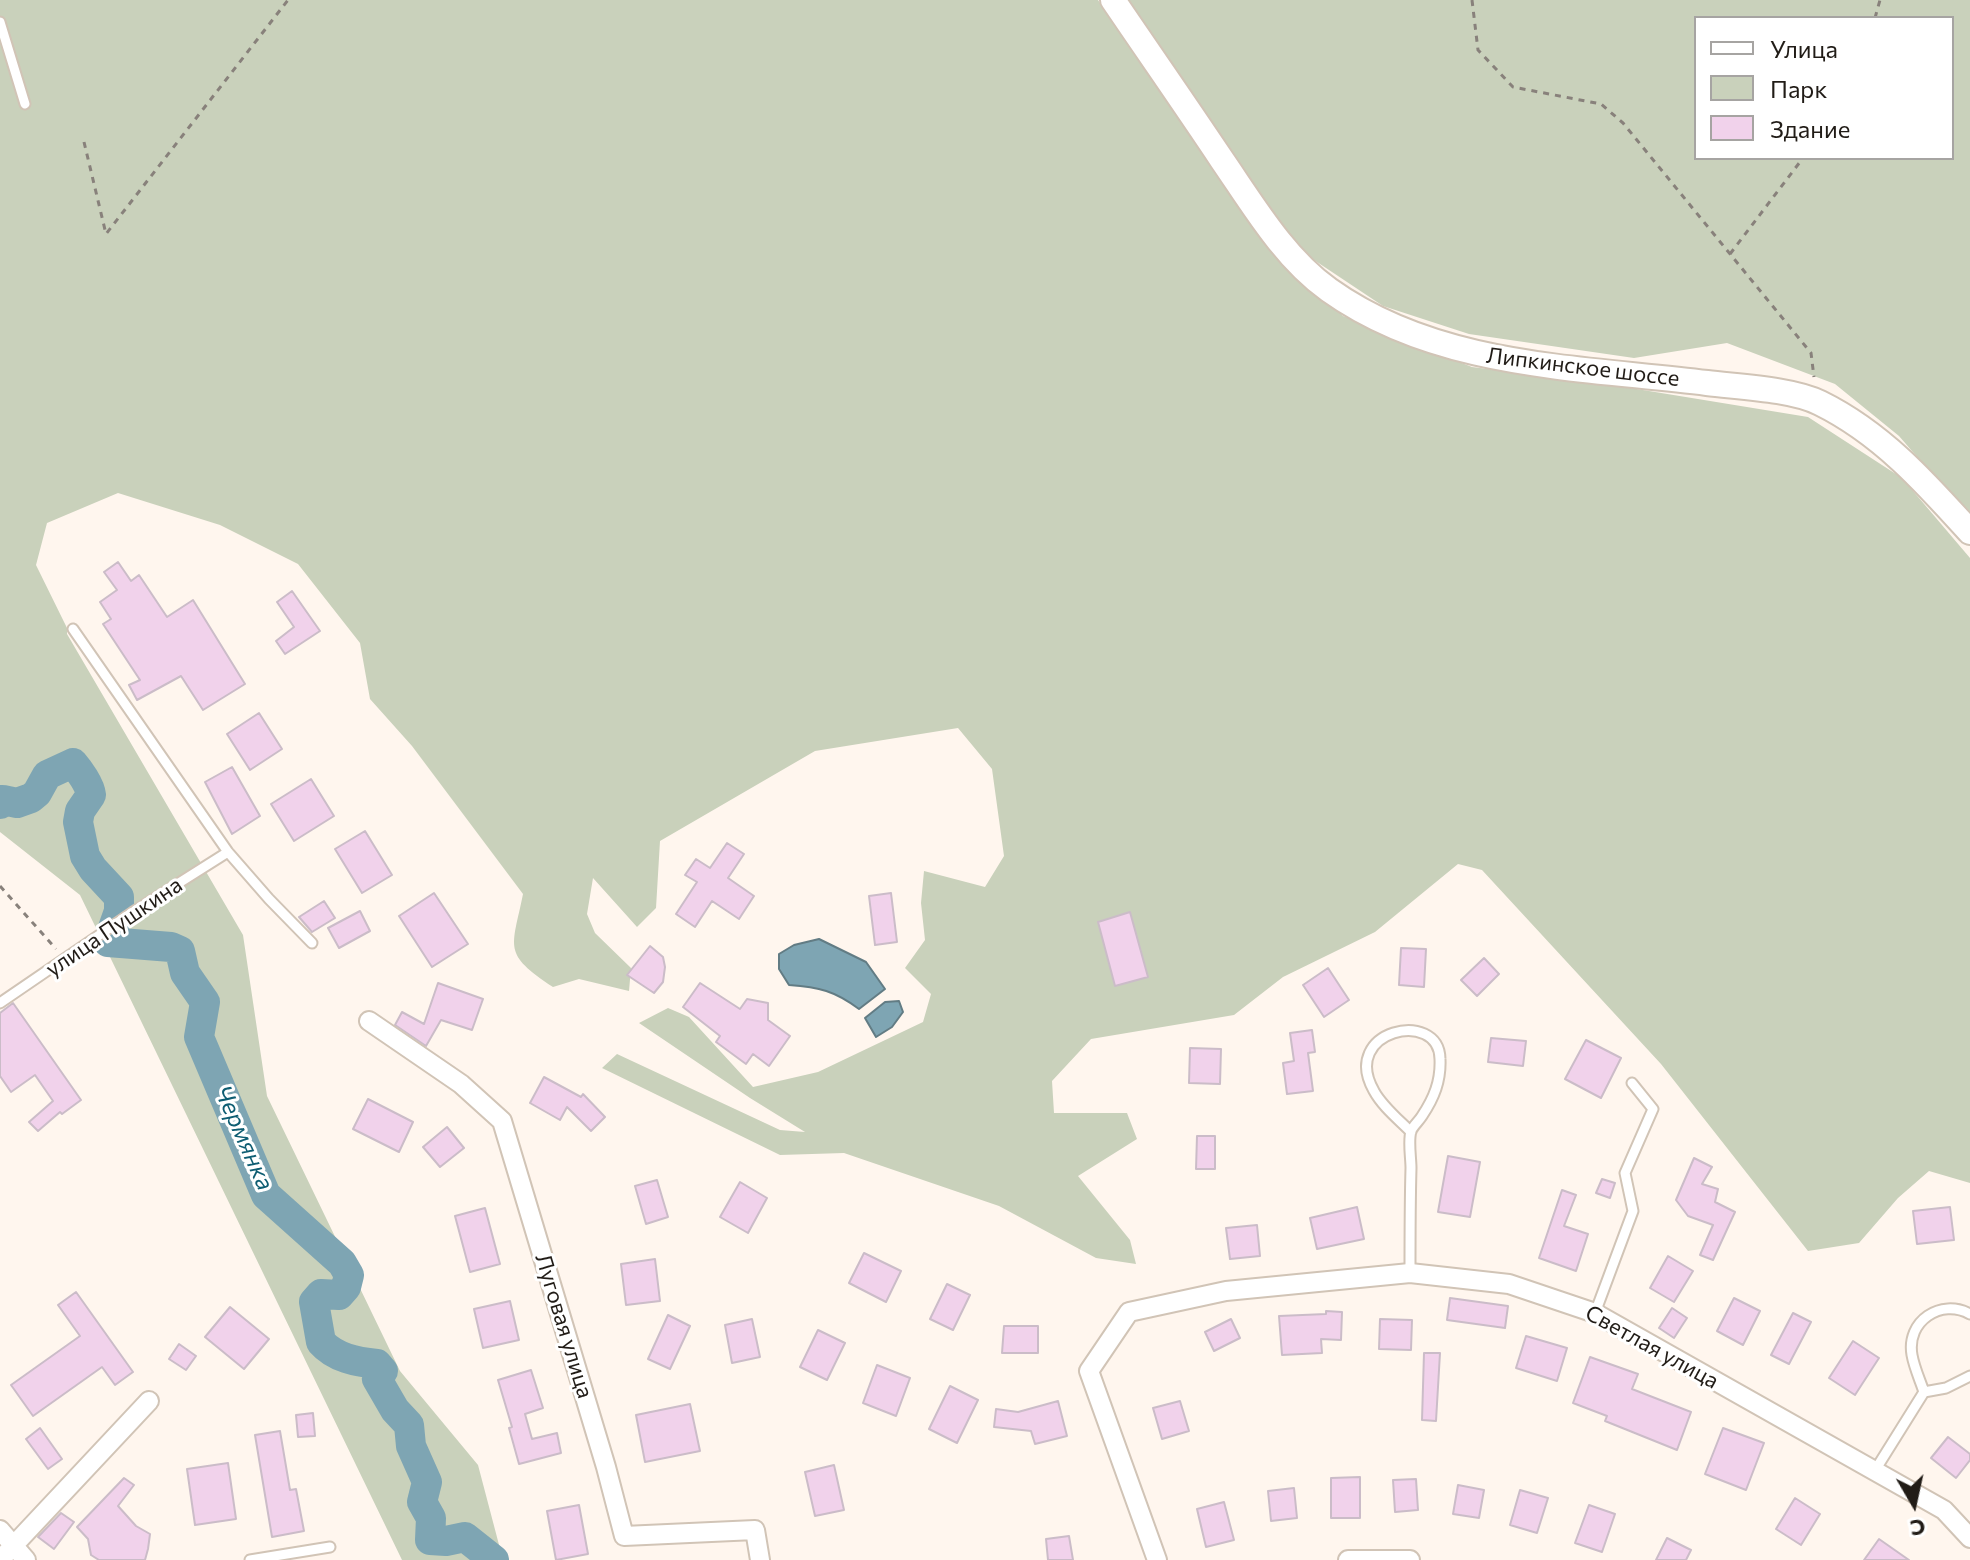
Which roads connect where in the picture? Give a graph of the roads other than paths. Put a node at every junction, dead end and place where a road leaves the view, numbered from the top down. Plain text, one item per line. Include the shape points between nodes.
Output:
1 (1113, 0) edge
2 (0, 22) edge
3 (25, 104) dead end
4 (1970, 532) edge
5 (73, 629) dead end
6 (228, 852) junction
7 (312, 943) dead end
8 (0, 1003) edge
9 (369, 1021) dead end
10 (1632, 1083) dead end
11 (1411, 1132) junction
12 (1410, 1273) junction
13 (1595, 1313) junction
14 (1970, 1314) edge
15 (1970, 1376) edge
16 (1924, 1392) junction
17 (149, 1401) dead end
18 (1874, 1472) junction
19 (0, 1530) edge
20 (1970, 1538) edge
21 (330, 1547) dead end
22 (13, 1556) edge
23 (250, 1560) edge
24 (760, 1560) edge
25 (1157, 1560) edge
26 (1348, 1560) edge
27 (1410, 1560) edge

1 - 4 street, Липкинское шоссе via 1264,220 1340,297 1410,333 1488,357 1767,390 1817,401 1860,426 1910,466
2 - 3 lane
5 - 6 lane
6 - 7 lane
6 - 8 lane, улица Пушкина
9 - 24 street, Луговая улица via 461,1084 502,1121 624,1536 755,1530
10 - 13 lane via 1653,1109 1625,1173 1633,1211
11 - 11 lane via 1374,1092 1368,1078 1372,1045 1395,1031 1410,1030 1438,1046 1435,1096
11 - 12 lane
12 - 13 street, Светлая улица via 1509,1284
12 - 25 street, Светлая улица via 1226,1291 1129,1312 1089,1371
13 - 18 street, Светлая улица
14 - 16 lane via 1951,1307 1920,1321 1912,1355
15 - 16 lane
16 - 18 lane
17 - 22 street
18 - 20 street, Светлая улица via 1944,1510
19 - 22 street
21 - 23 lane
26 - 27 street

